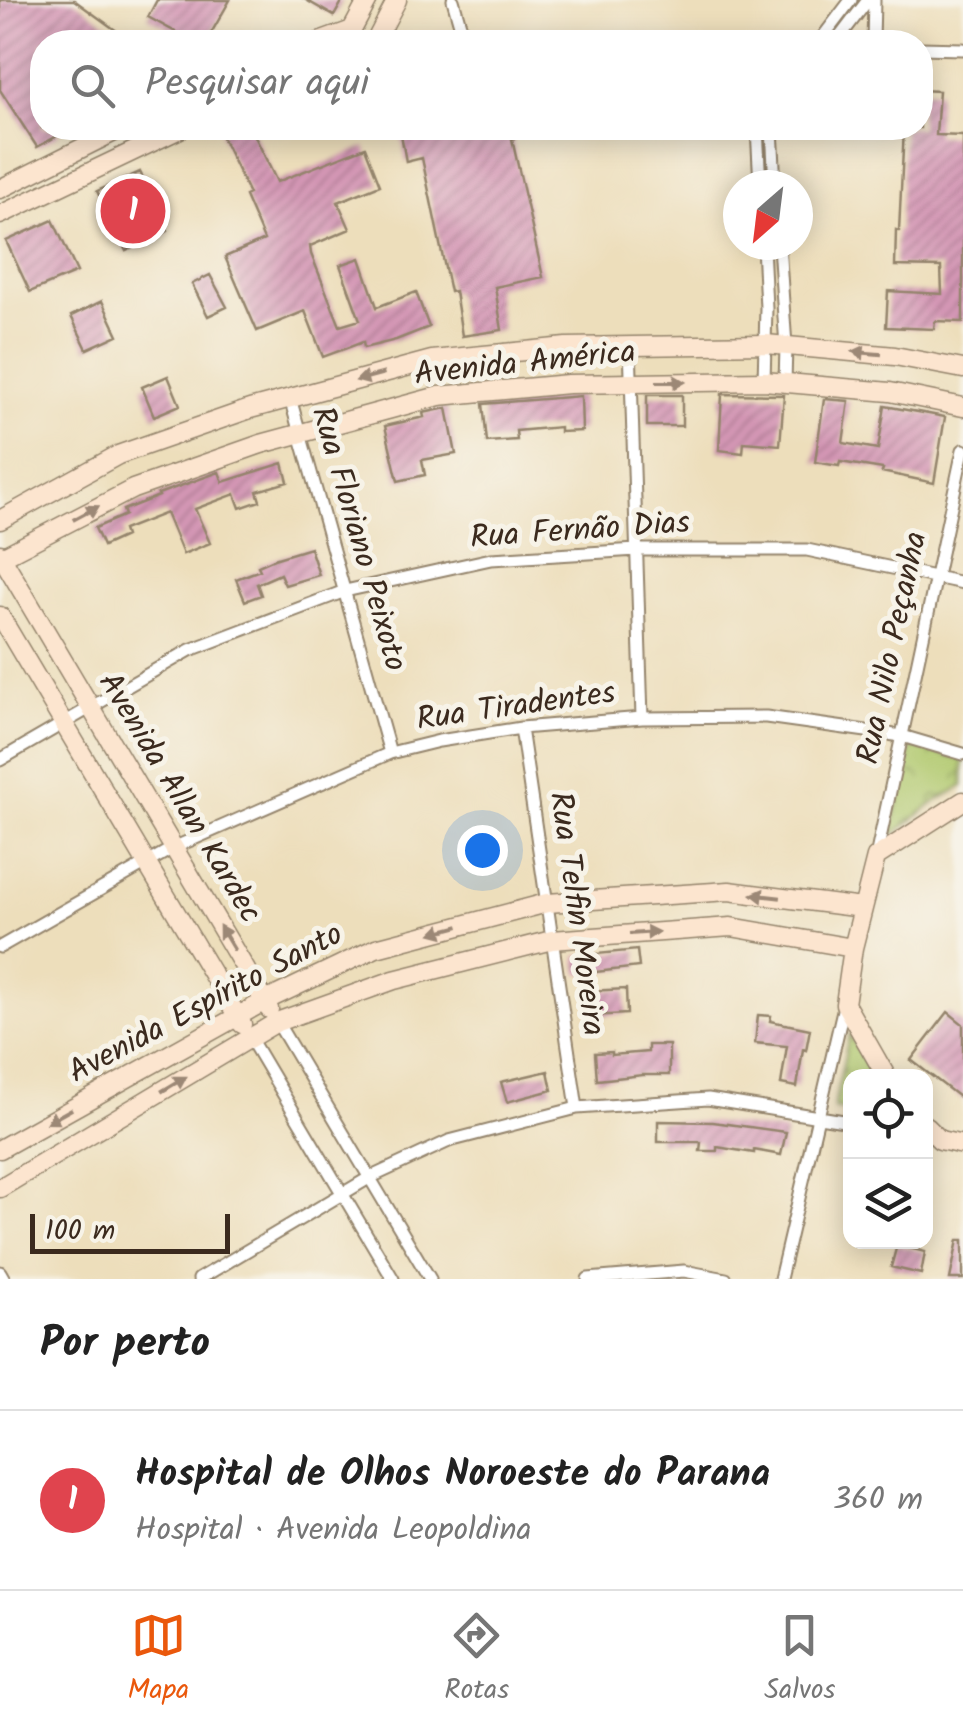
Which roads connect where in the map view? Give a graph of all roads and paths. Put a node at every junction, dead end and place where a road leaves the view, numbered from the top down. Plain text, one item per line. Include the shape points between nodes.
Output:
1 (368, 0) edge
2 (397, 0) edge
3 (452, 0) edge
4 (851, 0) edge
5 (871, 0) edge
6 (352, 30) edge
7 (381, 30) edge
8 (461, 30) edge
9 (827, 30) edge
10 (846, 30) edge
11 (872, 30) edge
12 (933, 48) edge
13 (963, 49) edge
14 (98, 140) edge
15 (157, 140) edge
16 (758, 140) edge
17 (773, 140) edge
18 (759, 170) edge
19 (774, 170) edge
20 (0, 189) edge
21 (0, 215) edge
22 (763, 260) edge
23 (780, 260) edge
24 (766, 344) junction
25 (630, 346) junction
26 (786, 346) junction
27 (963, 370) edge
28 (631, 382) junction
29 (764, 382) junction
30 (785, 383) junction
31 (290, 398) junction
32 (963, 407) edge
33 (301, 433) junction
34 (963, 450) edge
35 (0, 520) edge
36 (636, 550) junction
37 (1, 557) edge
38 (936, 576) junction
39 (963, 582) edge
40 (345, 591) junction
41 (0, 616) edge
42 (90, 707) junction
43 (642, 718) junction
44 (63, 722) junction
45 (521, 728) junction
46 (902, 736) junction
47 (390, 753) junction
48 (963, 754) edge
49 (0, 760) edge
50 (963, 801) edge
51 (173, 848) junction
52 (876, 857) junction
53 (146, 862) junction
54 (547, 903) junction
55 (862, 908) junction
56 (552, 940) junction
57 (0, 947) edge
58 (852, 948) junction
59 (264, 1001) junction
60 (844, 1004) junction
61 (238, 1017) junction
62 (277, 1022) junction
63 (250, 1038) junction
64 (882, 1069) edge
65 (577, 1108) junction
66 (820, 1115) junction
67 (843, 1120) edge
68 (933, 1138) edge
69 (963, 1145) edge
70 (0, 1149) edge
71 (370, 1178) junction
72 (0, 1188) edge
73 (342, 1194) junction
74 (0, 1272) edge
75 (4, 1279) edge
76 (199, 1279) edge
77 (393, 1279) edge
78 (430, 1279) edge
79 (588, 1279) edge
80 (726, 1279) edge
81 (780, 1279) edge

1 - 6 main road
2 - 7 main road
3 - 8 street
4 - 9 street
5 - 10 street
5 - 11 street
12 - 13 street
14 - 20 main road
15 - 21 main road
16 - 18 street
17 - 19 street
22 - 24 street
23 - 26 street
24 - 25 main road, Avenida América
24 - 26 main road, Avenida América
24 - 29 street
25 - 28 street
25 -> 31 main road, Avenida América via 432,360
27 -> 26 main road, Avenida América
26 - 30 street
28 -> 29 main road, Avenida América
28 - 33 main road, Avenida América via 439,396
28 - 36 street
29 - 30 main road, Avenida América
30 - 32 main road, Avenida América via 890,392
31 - 33 street, Rua Floriano Peixoto
31 - 35 main road, Avenida América via 118,455
37 -> 33 main road, Avenida América via 133,489
33 - 40 street, Rua Floriano Peixoto
34 - 38 street, Rua Nilo Peçanha
36 - 38 street, Rua Fernão Dias via 807,550
36 - 40 street, Rua Fernão Dias via 491,559
36 - 43 street
37 - 42 main road, Avenida Allan Kardec
38 - 39 street, Rua Fernão Dias
38 - 46 street, Rua Nilo Peçanha
40 - 42 street, Rua Fernão Dias via 190,650
40 - 47 street, Rua Floriano Peixoto
41 - 44 main road, Avenida Allan Kardec
42 - 44 street, Rua Fernão Dias
42 - 51 main road, Avenida Allan Kardec
43 - 45 street, Rua Tiradentes
43 - 46 street, Rua Tiradentes via 766,718
44 - 49 street, Rua Fernão Dias
44 - 53 main road, Avenida Allan Kardec
45 - 47 street, Rua Tiradentes
45 - 54 street, Rua Telfin Moreira
46 - 48 street, Rua Tiradentes
46 - 52 street, Rua Nilo Peçanha
47 - 51 street, Rua Tiradentes
50 - 52 main road
51 - 53 street, Rua Tiradentes
59 -> 51 main road, Avenida Allan Kardec
52 - 55 main road
53 - 57 street, Rua Tiradentes
53 - 61 main road, Avenida Allan Kardec
55 -> 54 main road, Avenida Espírito Santo via 729,891
54 - 56 street, Rua Telfin Moreira
54 -> 59 main road, Avenida Espírito Santo via 376,948
55 - 58 main road
56 -> 58 main road, Avenida Espírito Santo via 731,927
56 - 62 main road, Avenida Espírito Santo via 394,980
56 - 65 street, Rua Telfin Moreira
58 - 60 main road
59 - 61 main road, Avenida Espírito Santo
59 - 62 main road, Avenida Allan Kardec
60 - 64 main road
60 - 66 street
61 - 63 main road, Avenida Allan Kardec
61 -> 70 main road, Avenida Espírito Santo
62 - 63 main road, Avenida Espírito Santo
62 - 71 street, Avenida Allan Kardec
72 -> 63 main road, Avenida Espírito Santo
63 - 73 street, Avenida Allan Kardec
65 - 66 street via 708,1099
65 - 71 street via 448,1142
66 - 67 street
66 - 81 street
68 - 69 main road
71 - 73 street
71 - 78 street, Avenida Allan Kardec
73 - 76 street
73 - 77 street, Avenida Allan Kardec
74 - 75 street
79 - 80 street via 684,1271

